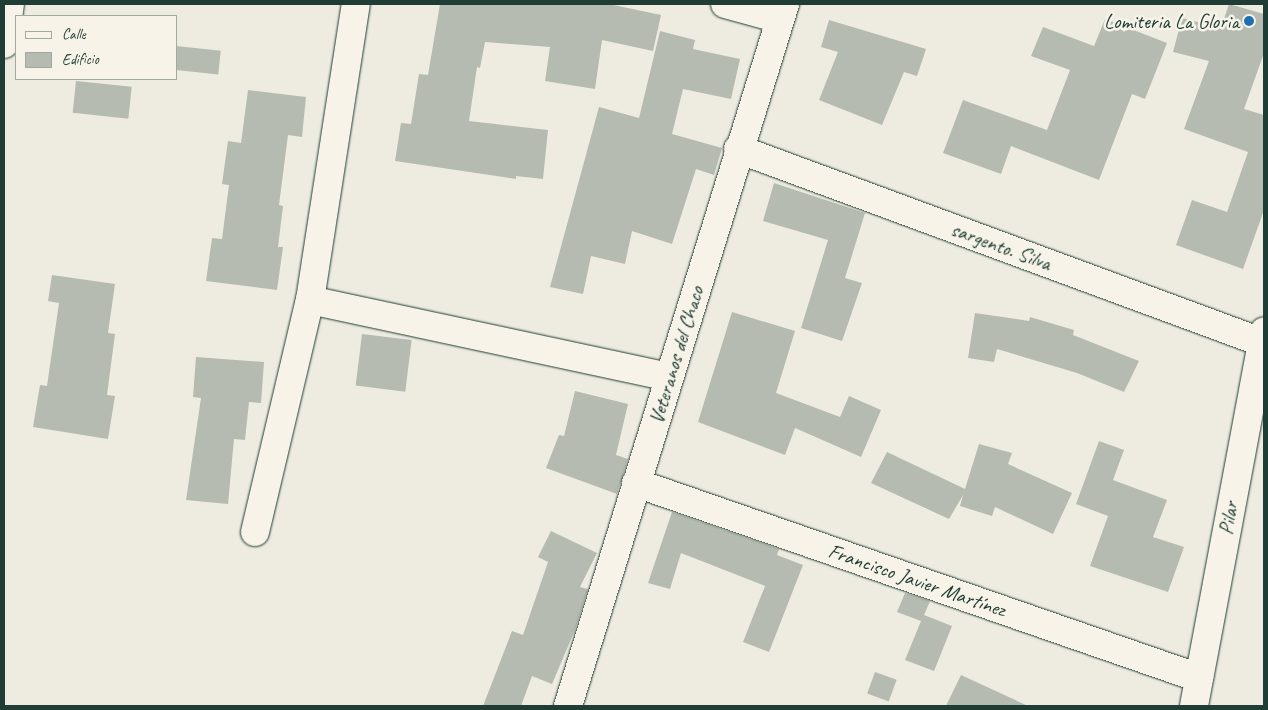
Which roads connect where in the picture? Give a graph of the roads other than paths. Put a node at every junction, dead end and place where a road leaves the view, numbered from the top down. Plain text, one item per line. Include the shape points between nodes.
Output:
1 (10, 4) edge
2 (356, 4) edge
3 (725, 4) edge
4 (782, 11) edge
5 (4, 44) edge
6 (738, 149) junction
7 (310, 300) junction
8 (1263, 339) edge
9 (669, 377) junction
10 (636, 483) junction
11 (255, 532) dead end
12 (1199, 678) junction
13 (568, 706) edge
14 (1194, 706) edge

1 - 5 street
2 - 7 street
3 - 4 street
4 - 6 street, Veteranos del Chaco
6 - 8 street, sargento. Silva
6 - 9 street, Veteranos del Chaco
7 - 9 street
7 - 11 street
8 - 12 street, Pilar
9 - 10 street, Veteranos del Chaco
10 - 12 street, Francisco Javier Martínez
10 - 13 street, Veteranos del Chaco
12 - 14 street, Pilar

